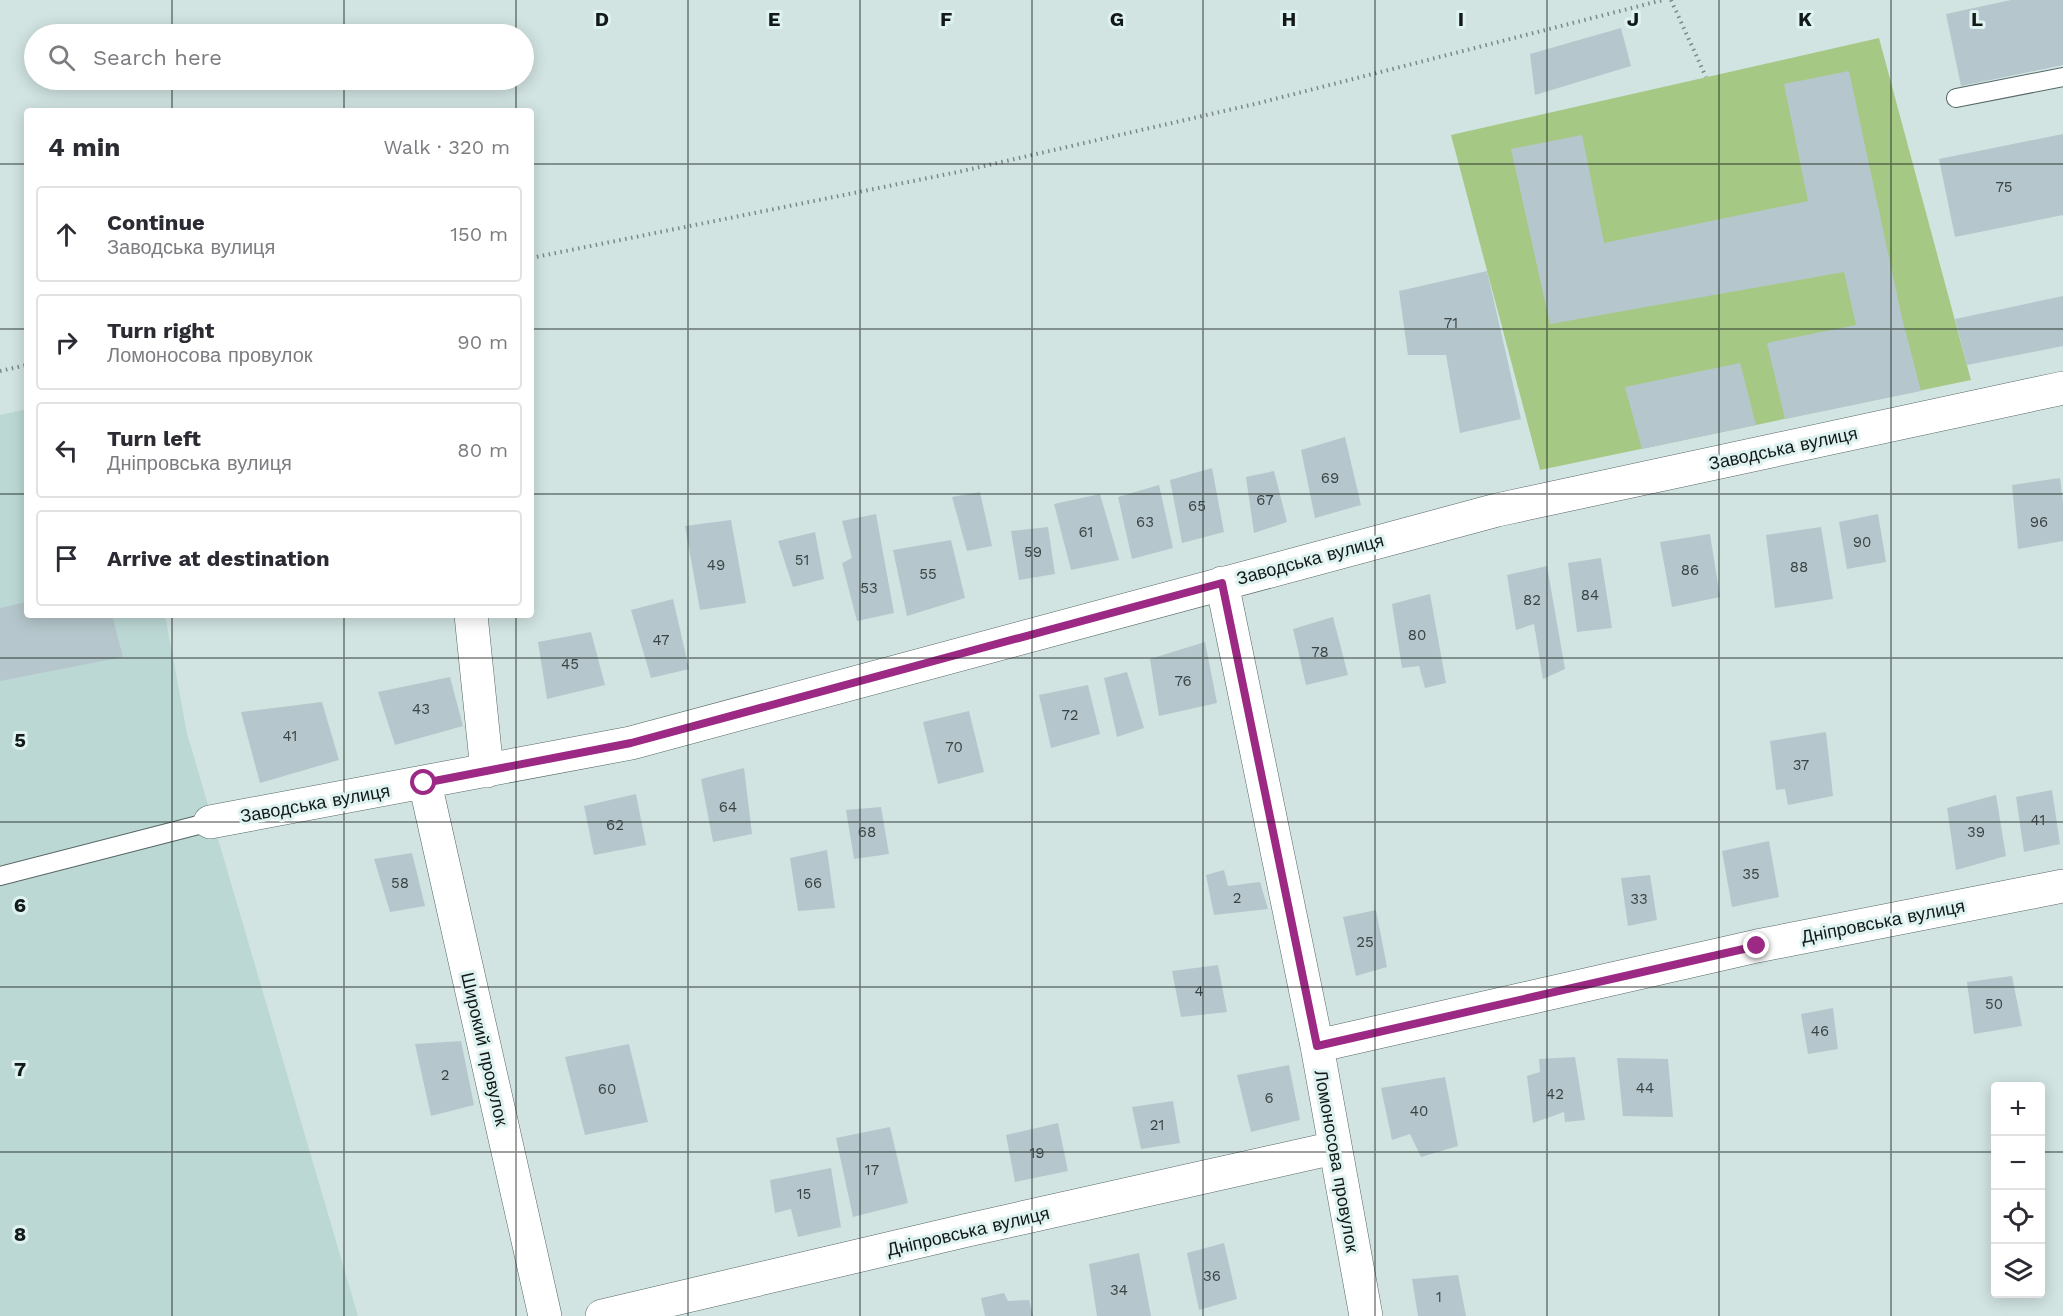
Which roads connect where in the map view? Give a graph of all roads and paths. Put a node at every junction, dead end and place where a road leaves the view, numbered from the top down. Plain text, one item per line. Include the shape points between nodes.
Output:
1 (1663, 0) edge
2 (1671, 0) edge
3 (2063, 76) edge
4 (1706, 77) dead end
5 (1956, 98) dead end
6 (534, 257) edge
7 (24, 366) edge
8 (0, 371) edge
9 (2063, 388) edge
10 (1222, 583) junction
11 (471, 618) edge
12 (487, 771) junction
13 (424, 783) junction
14 (210, 822) joint
15 (0, 876) edge
16 (2063, 886) edge
17 (1317, 1046) junction
18 (1334, 1148) junction
19 (545, 1316) edge
20 (602, 1316) edge
21 (1366, 1316) edge

1 - 6 path via 1247,106 958,172
2 - 4 path
3 - 5 lane
7 - 8 path
9 - 10 street, Заводська вулиця via 1497,510
10 - 12 street, Заводська вулиця via 631,743
10 - 17 street, Ломоносова провулок
11 - 12 street
12 - 13 street, Заводська вулиця
13 - 14 street, Заводська вулиця
13 - 19 street, Широкий провулок
14 - 15 lane
16 - 17 street, Дніпровська вулиця via 1757,946
17 - 18 street, Ломоносова провулок
18 - 20 street, Дніпровська вулиця
18 - 21 street, Ломоносова провулок

